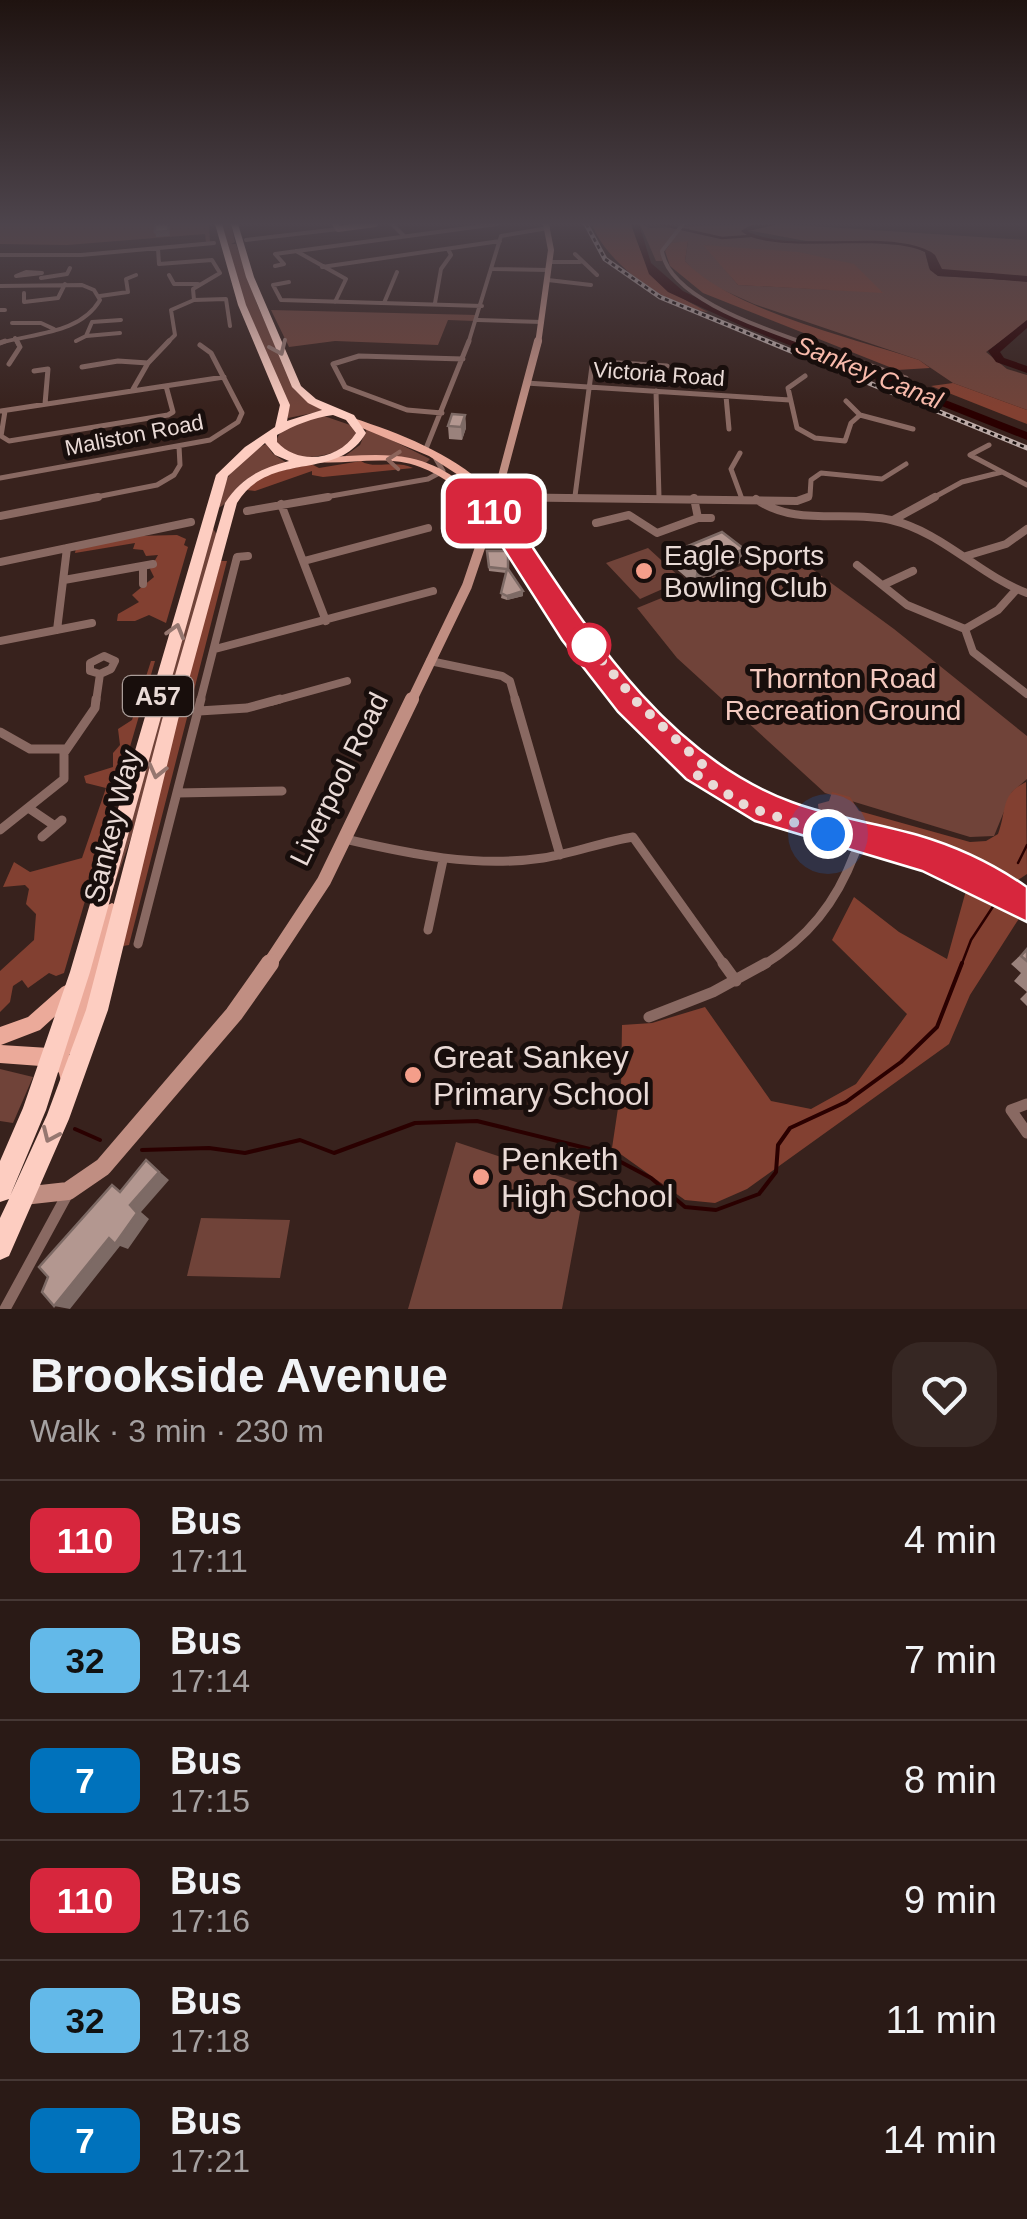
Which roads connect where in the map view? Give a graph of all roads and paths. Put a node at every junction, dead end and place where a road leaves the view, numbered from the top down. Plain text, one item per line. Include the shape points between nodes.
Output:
1 (49, 285) edge
2 (65, 285) edge
3 (73, 285) edge
4 (132, 285) edge
5 (198, 285) edge
6 (236, 285) edge
7 (253, 285) edge
8 (273, 285) edge
9 (343, 285) edge
10 (392, 285) edge
11 (439, 285) edge
12 (488, 285) edge
13 (547, 285) edge
14 (684, 285) edge
15 (0, 286) edge
16 (34, 286) joint
17 (24, 293) dead end
18 (100, 296) junction
19 (194, 300) junction
20 (335, 302) junction
21 (384, 303) junction
22 (436, 303) junction
23 (482, 306) junction
24 (82, 320) junction
25 (121, 320) dead end
26 (478, 320) junction
27 (92, 322) junction
28 (542, 322) junction
29 (12, 323) dead end
30 (230, 326) dead end
31 (54, 329) junction
32 (120, 333) dead end
33 (86, 336) junction
34 (15, 338) junction
35 (0, 343) edge
36 (76, 343) dead end
37 (200, 345) dead end
38 (463, 359) junction
39 (148, 363) junction
40 (9, 364) dead end
41 (666, 366) dead end
42 (82, 367) dead end
43 (34, 371) dead end
44 (805, 376) dead end
45 (224, 377) junction
46 (906, 378) dead end
47 (526, 383) junction
48 (166, 386) junction
49 (590, 387) junction
50 (132, 391) junction
51 (656, 392) junction
52 (726, 396) junction
53 (790, 400) junction
54 (846, 401) dead end
55 (45, 404) junction
56 (3, 411) edge
57 (442, 413) junction
58 (860, 415) junction
59 (348, 418) junction
60 (913, 429) dead end
61 (728, 430) dead end
62 (275, 432) junction
63 (804, 434) junction
64 (794, 440) dead end
65 (989, 445) dead end
66 (179, 446) junction
67 (426, 451) junction
68 (740, 453) dead end
69 (317, 460) junction
70 (906, 464) dead end
71 (430, 467) junction
72 (1002, 472) junction
73 (442, 473) junction
74 (1027, 474) edge
75 (0, 478) edge
76 (502, 479) junction
77 (1015, 479) junction
78 (418, 480) junction
79 (476, 482) junction
80 (1027, 486) edge
81 (575, 496) junction
82 (660, 497) junction
83 (694, 498) junction
84 (742, 499) junction
85 (756, 499) junction
86 (281, 504) junction
87 (495, 506) junction
88 (247, 511) dead end
89 (227, 515) junction
90 (0, 516) edge
91 (698, 518) junction
92 (711, 518) dead end
93 (893, 520) junction
94 (200, 521) junction
95 (595, 524) dead end
96 (428, 528) dead end
97 (1027, 529) edge
98 (67, 548) junction
99 (248, 556) dead end
100 (966, 556) junction
101 (304, 561) junction
102 (0, 562) edge
103 (153, 564) dead end
104 (855, 564) dead end
105 (143, 566) junction
106 (912, 570) dead end
107 (64, 580) junction
108 (142, 584) dead end
109 (884, 584) junction
110 (1016, 590) junction
111 (427, 591) dead end
112 (1027, 593) edge
113 (326, 621) junction
114 (92, 623) dead end
115 (58, 630) junction
116 (965, 630) junction
117 (0, 641) edge
118 (215, 649) junction
119 (430, 661) junction
120 (100, 674) dead end
121 (347, 681) dead end
122 (1027, 694) edge
123 (199, 712) junction
124 (0, 732) edge
125 (66, 749) junction
126 (278, 788) dead end
127 (177, 793) junction
128 (30, 809) junction
129 (0, 830) edge
130 (42, 838) dead end
131 (345, 839) junction
132 (138, 842) junction
133 (855, 853) dead end
134 (560, 855) junction
135 (443, 860) junction
136 (992, 882) junction
137 (1027, 895) edge
138 (1027, 910) edge
139 (428, 930) dead end
140 (138, 944) dead end
141 (80, 972) junction
142 (736, 981) junction
143 (650, 1017) dead end
144 (0, 1036) edge
145 (0, 1054) edge
146 (52, 1057) junction
147 (67, 1094) junction
148 (1027, 1104) edge
149 (1027, 1133) edge
150 (68, 1191) junction
151 (12, 1193) edge
152 (0, 1247) edge
153 (5, 1309) edge

1 - 16 street
2 - 17 street via 58,298 24,302
3 - 18 street
4 - 18 street via 125,293
5 - 19 street
6 - 62 highway via 286,408
7 -> 59 highway via 297,388
8 - 20 street via 281,300
9 - 20 street
10 - 21 street
11 - 22 street
12 - 23 street
13 - 28 street, Liverpool Road
14 - 46 street via 720,306
15 - 16 street
18 - 24 street via 98,308
19 - 30 street via 226,299
19 - 39 street via 172,310 175,335
20 - 21 street
21 - 22 street
22 - 23 street
23 - 26 street
24 - 27 street
24 - 31 street
25 - 27 street
26 - 28 street
26 - 38 street
27 - 33 street
28 - 47 street, Liverpool Road
29 - 31 street
31 - 34 street
32 - 33 street
33 - 36 street
34 - 35 street
34 - 40 street via 20,346
37 - 45 street, Maliston Road
38 - 57 street
38 - 57 street via 359,356 333,364 345,387 407,410
39 - 42 street
39 - 50 street
41 - 49 street via 598,362
43 - 55 street via 48,369
44 - 53 street via 788,388
45 - 48 street
45 - 66 street, Maliston Road via 242,412 238,422 210,440
47 - 49 street, Victoria Road
47 - 76 street, Liverpool Road
48 - 50 street
48 - 56 street via 173,412 168,415 10,441 2,436
49 - 51 street, Victoria Road
49 - 81 street
50 - 55 street
51 - 52 street, Victoria Road
51 - 82 street
52 - 53 street, Victoria Road
52 - 61 street
53 - 63 street via 796,428
54 - 58 street
55 - 56 street
57 - 67 street
58 - 60 street
58 - 63 street via 845,444
59 - 62 highway, A57 via 311,414
59 - 67 main road
59 - 69 highway, A57 via 359,426 359,440 344,453
62 - 69 highway via 271,443 282,455
62 - 94 highway, Sankey Way / A57 via 227,467
63 - 64 street
65 - 72 street via 970,455
66 - 75 street, Maliston Road
66 - 90 street via 178,471 157,485
67 - 73 street
67 - 79 main road
68 - 84 street via 731,469
71 -> 69 main road via 389,458
69 - 89 highway, Sankey Way / A57 via 249,480
70 - 85 street via 871,481 846,468 814,476 805,499
71 - 73 main road
71 - 78 street
72 - 77 street
72 - 93 street via 962,482
73 - 78 street
73 - 87 main road
74 - 77 street
76 - 79 street
76 - 87 street, Liverpool Road
77 - 80 street
78 - 86 street
79 - 87 main road
81 - 82 street
81 - 87 street
82 - 83 street
83 - 84 street
83 - 91 street
84 - 85 street
85 - 93 street via 784,516
86 - 88 street
86 - 101 street
87 - 119 street, Liverpool Road via 467,586
87 - 136 main road via 533,573 607,676 698,769 763,814
89 - 94 highway
89 -> 132 highway, Sankey Way / A57
91 - 92 street
91 - 95 street via 662,532 628,515
93 - 100 street
94 - 98 street
141 -> 94 highway, Sankey Way / A57
96 - 101 street
97 - 100 street via 1006,544
98 - 102 street
98 - 107 street
99 - 118 street via 237,557
100 - 110 street
101 - 113 street
103 - 105 street
104 - 109 street
105 - 107 street
105 - 108 street
106 - 109 street
107 - 115 street
109 - 116 street via 916,612
110 - 112 street
110 - 116 street
111 - 113 street
113 - 118 street
114 - 115 street
115 - 117 street
116 - 122 street via 984,664
118 - 123 street
119 - 131 street, Liverpool Road
119 - 134 street via 510,680
120 - 125 street via 95,708
121 - 123 street via 247,708
123 - 127 street
124 - 125 street via 26,751
125 - 128 street via 64,779
126 - 127 street
127 - 140 street via 147,931
128 - 129 street
128 - 130 street via 59,823
131 - 135 street
131 - 150 street, Liverpool Road via 302,918 234,1014 103,1167
132 - 146 main road via 75,1036
132 - 147 highway, Sankey Way / A57 via 97,1010
133 - 142 street via 848,880 815,928
134 - 135 street
134 - 142 street via 636,840
135 - 139 street
136 - 137 main road
136 - 138 main road
141 - 144 main road via 54,1009
141 - 146 highway, Sankey Way / A57
142 - 143 street
145 - 146 main road
146 - 147 main road via 68,1069
146 - 151 highway, Sankey Way / A57
147 -> 151 highway, Sankey Way / A57
148 - 149 street via 1011,1110
150 - 151 street
150 - 153 street
151 - 152 highway, A57

